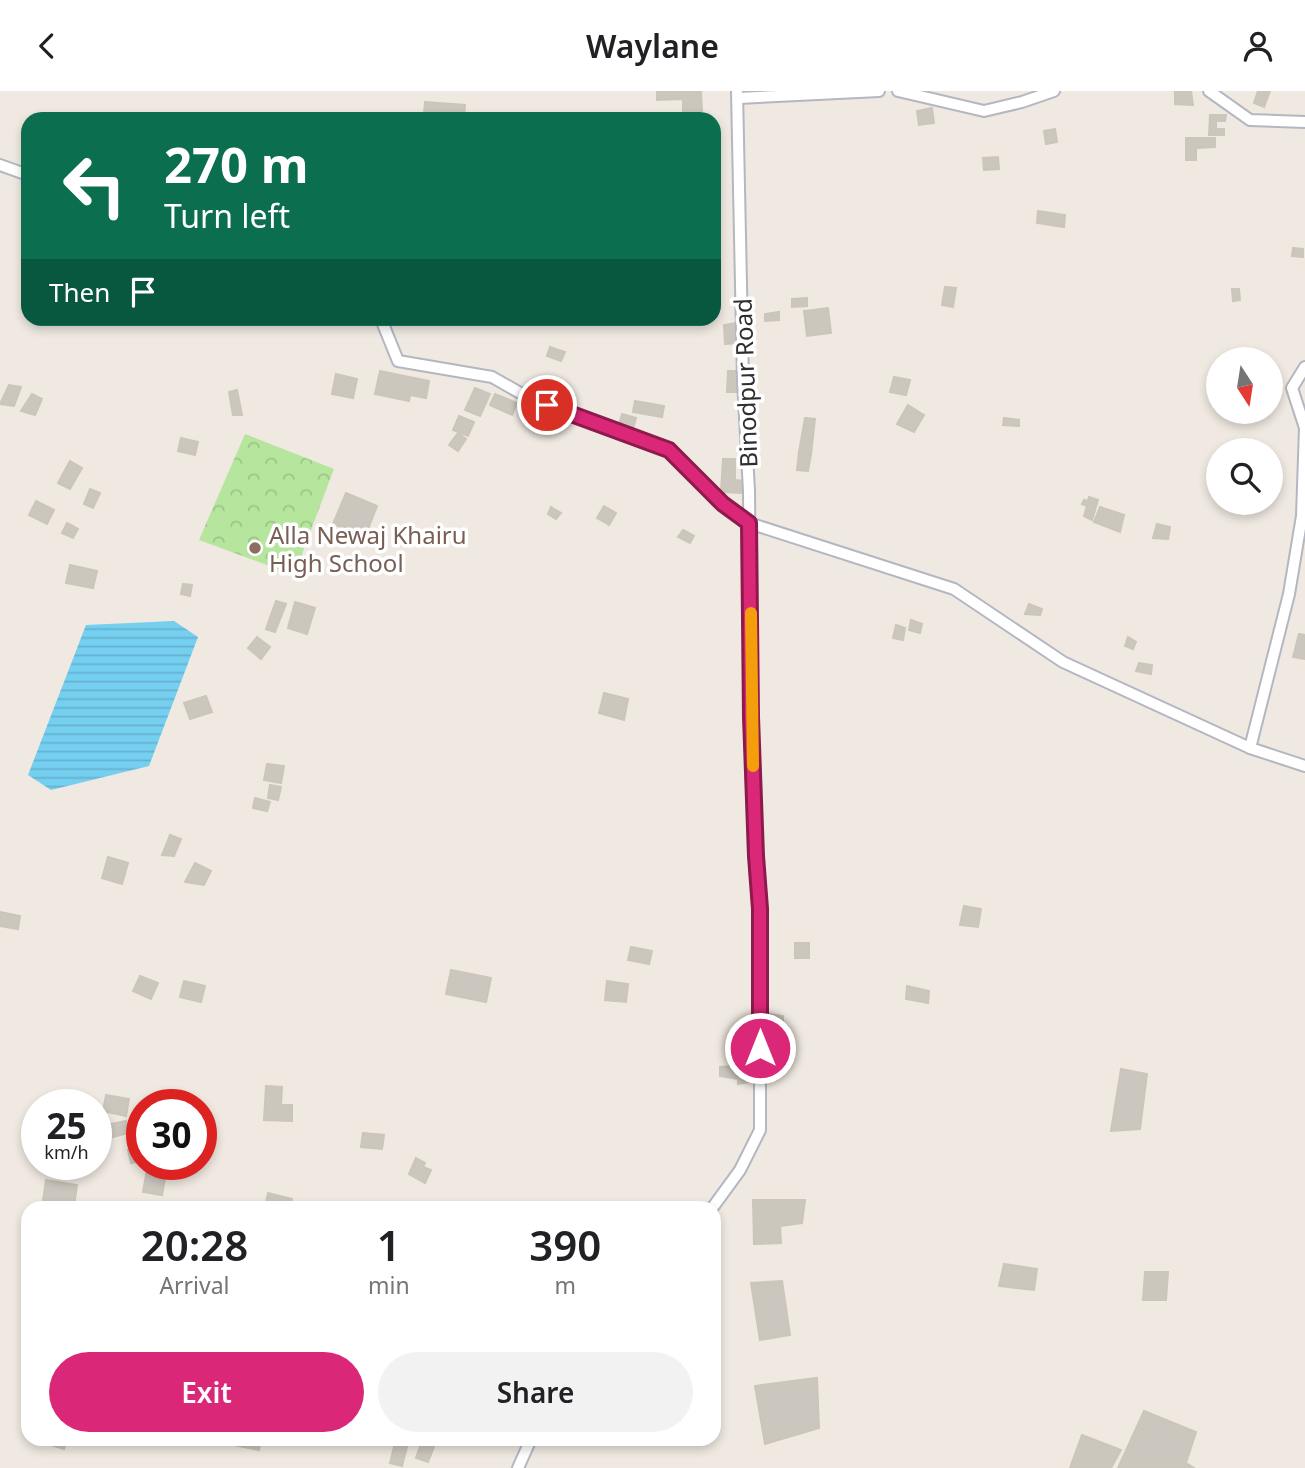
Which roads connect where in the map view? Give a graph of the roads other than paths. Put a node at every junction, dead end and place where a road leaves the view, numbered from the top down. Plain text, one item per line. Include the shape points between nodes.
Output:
1 (879, 91) edge
2 (898, 91) edge
3 (1054, 91) edge
4 (1209, 91) edge
5 (737, 94) edge
6 (1305, 122) edge
7 (0, 165) edge
8 (21, 172) edge
9 (384, 326) edge
10 (1305, 367) edge
11 (749, 523) junction
12 (1251, 748) junction
13 (1305, 766) edge
14 (717, 1201) edge
15 (528, 1446) edge
16 (518, 1468) edge

1 - 5 street
2 - 3 street via 984,111
4 - 6 street via 1250,120
5 - 11 street, Binodpur Road
7 - 8 street
9 - 11 street via 398,361 492,377 529,398 669,450
10 - 12 street via 1292,388 1305,428 1302,516 1289,594
11 - 12 street via 954,589 1063,662
11 - 14 street, Binodpur Road via 751,717 760,909 760,1131
12 - 13 street
15 - 16 street

